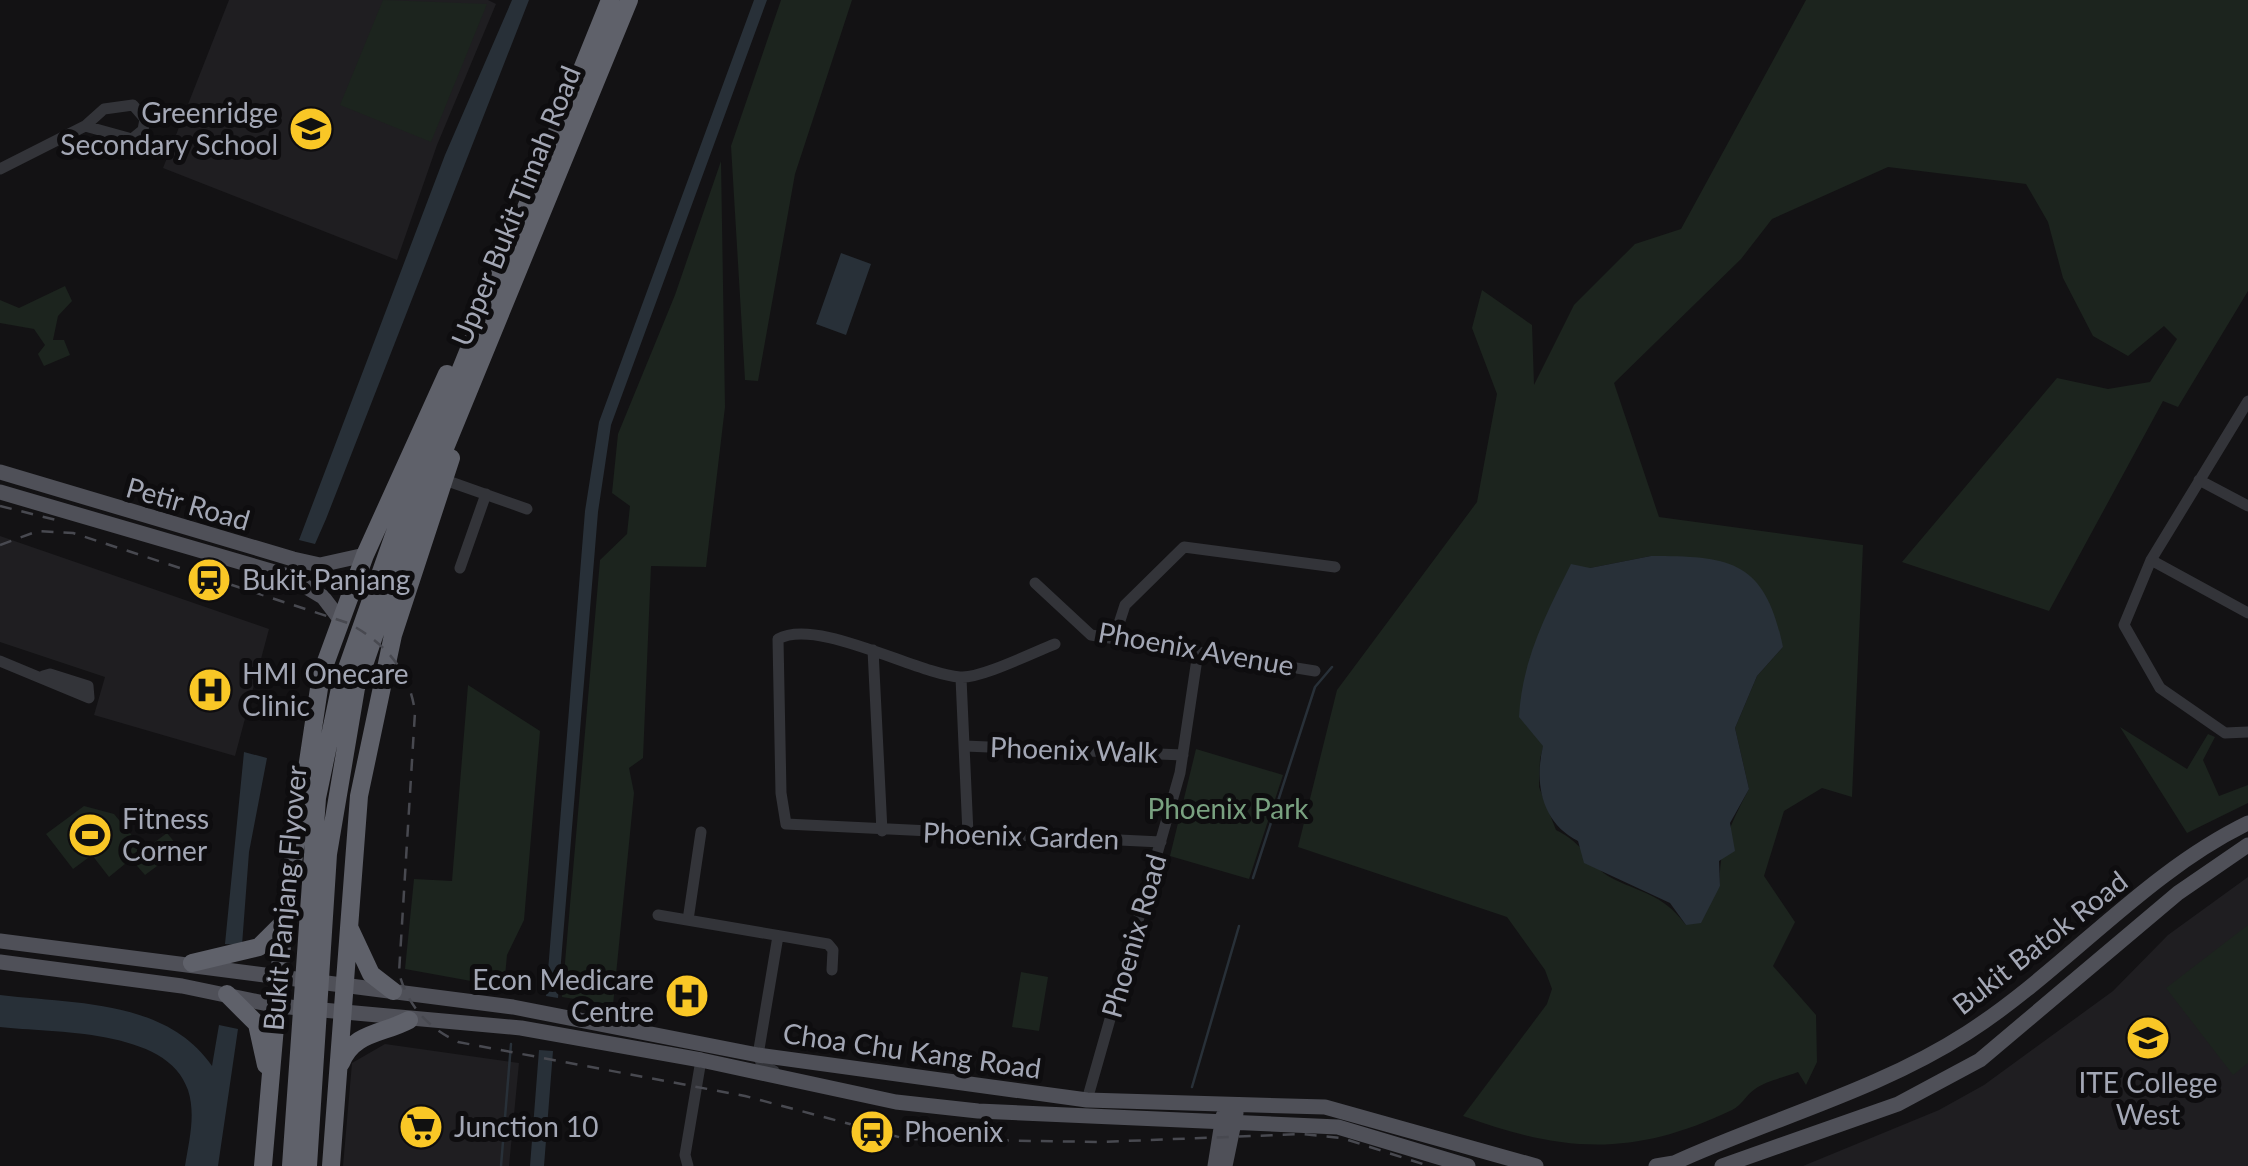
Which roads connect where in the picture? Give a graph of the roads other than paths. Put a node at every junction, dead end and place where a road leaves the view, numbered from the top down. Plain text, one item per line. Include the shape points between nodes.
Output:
1 (610, 0) edge
2 (629, 0) edge
3 (85, 126) junction
4 (0, 170) edge
5 (532, 194) junction
6 (2248, 401) edge
7 (454, 433) junction
8 (0, 472) edge
9 (446, 480) junction
10 (2200, 480) junction
11 (40, 484) junction
12 (0, 492) edge
13 (486, 494) junction
14 (40, 502) junction
15 (0, 504) edge
16 (2248, 506) edge
17 (527, 509) dead end
18 (400, 539) junction
19 (243, 547) junction
20 (365, 555) junction
21 (2151, 560) junction
22 (250, 564) junction
23 (460, 568) dead end
24 (1035, 583) dead end
25 (1324, 583) dead end
26 (2248, 614) edge
27 (339, 618) junction
28 (1114, 639) junction
29 (1055, 644) dead end
30 (874, 650) junction
31 (1198, 652) junction
32 (2, 663) edge
33 (1315, 671) dead end
34 (43, 676) dead end
35 (962, 678) junction
36 (2248, 732) edge
37 (965, 746) junction
38 (1183, 755) junction
39 (2248, 824) edge
40 (882, 831) junction
41 (702, 832) dead end
42 (968, 834) junction
43 (1161, 842) junction
44 (2248, 846) edge
45 (350, 887) junction
46 (287, 899) junction
47 (658, 915) dead end
48 (688, 920) junction
49 (284, 922) junction
50 (348, 924) junction
51 (2143, 924) junction
52 (2102, 929) junction
53 (778, 936) junction
54 (0, 941) edge
55 (0, 962) edge
56 (192, 963) junction
57 (832, 970) dead end
58 (279, 978) junction
59 (342, 985) junction
60 (392, 991) junction
61 (227, 994) junction
62 (278, 1006) junction
63 (340, 1012) junction
64 (409, 1020) junction
65 (758, 1055) junction
66 (700, 1060) junction
67 (337, 1073) junction
68 (900, 1076) junction
69 (791, 1078) junction
70 (269, 1080) junction
71 (943, 1082) junction
72 (1087, 1100) junction
73 (896, 1102) junction
74 (1230, 1104) junction
75 (953, 1108) junction
76 (1190, 1118) junction
77 (1229, 1122) junction
78 (1220, 1144) junction
79 (1748, 1161) edge
80 (1682, 1163) edge
81 (263, 1166) edge
82 (291, 1166) edge
83 (308, 1166) edge
84 (330, 1166) edge
85 (688, 1166) edge
86 (1214, 1166) edge
87 (1225, 1166) edge
88 (1468, 1166) edge
89 (1536, 1166) edge
90 (1656, 1166) edge
91 (1722, 1166) edge

1 - 5 highway, Upper Bukit Timah Road
2 - 7 highway, Upper Bukit Timah Road
3 - 3 street via 121,104 133,105 145,119 132,138
3 - 4 street
5 - 18 highway, Bukit Panjang Flyover
5 - 20 highway via 516,211
6 - 10 street
7 - 9 highway
7 - 18 highway, Bukit Panjang Flyover
8 - 11 main road, Petir Road
9 - 13 street
9 - 45 highway via 376,703
10 - 16 street
10 - 21 street
11 - 14 main road
11 - 19 main road, Petir Road
12 - 14 main road, Petir Road
13 - 17 street
13 - 23 street
14 - 15 main road
14 - 22 main road, Petir Road
18 - 82 highway, Bukit Panjang Flyover via 340,688 317,798
18 - 83 highway, Bukit Panjang Flyover via 356,688 334,801
19 - 20 main road, Petir Road via 320,564
19 - 22 main road
20 - 27 highway
21 - 26 street
21 - 36 street via 2126,613 2128,637 2165,692 2225,733
22 - 27 main road, Petir Road via 310,588
24 - 28 street, Phoenix Avenue via 1091,635
25 - 28 street via 1331,566 1184,546 1127,602
27 - 46 highway via 321,676
28 - 31 street, Phoenix Avenue
29 - 35 street
30 - 35 street, Phoenix Garden
30 - 40 street, Phoenix Garden
30 - 40 street, Phoenix Garden via 822,638 778,640 781,793 783,816 795,828
31 - 33 street, Phoenix Avenue
31 - 38 street, Phoenix Road
32 - 34 street
35 - 37 street, Phoenix Walk
37 - 38 street, Phoenix Walk
37 - 42 street, Phoenix Walk
38 - 43 street, Phoenix Road
39 - 52 main road, Bukit Batok Road via 2180,866
40 - 42 street, Phoenix Garden
41 - 48 street
42 - 43 street, Phoenix Garden
43 - 72 street, Phoenix Road
44 - 51 main road, Bukit Batok Road
45 - 46 highway via 326,916
45 - 50 highway
46 - 49 highway
47 - 48 street
48 - 53 street
49 - 56 highway via 259,947
49 - 58 highway
50 - 59 highway
50 - 60 highway via 371,974
51 - 52 main road
51 - 79 main road, Bukit Batok Road via 1980,1060 1898,1104
52 - 80 main road, Bukit Batok Road via 1966,1034 1887,1076
53 - 57 street via 832,946
53 - 65 street
54 - 56 main road, Choa Chu Kang Road
55 - 61 main road, Choa Chu Kang Road
56 - 58 main road, Choa Chu Kang Road
58 - 59 main road, Choa Chu Kang Road
58 - 62 highway
59 - 60 main road, Choa Chu Kang Road
59 - 63 highway
60 - 65 main road, Choa Chu Kang Road via 530,1010
61 - 62 main road, Choa Chu Kang Road
61 - 70 highway via 257,1024
62 - 63 main road, Choa Chu Kang Road
62 - 70 highway
63 - 64 main road, Choa Chu Kang Road
63 - 67 highway
64 - 66 main road, Choa Chu Kang Road via 521,1028
64 - 67 highway via 351,1044
65 - 68 main road, Choa Chu Kang Road
65 - 69 street via 762,1065
66 - 69 main road, Choa Chu Kang Road
66 - 85 street
67 - 84 highway
68 - 71 main road, Choa Chu Kang Road
68 - 73 main road via 914,1084 918,1096
69 - 73 main road, Choa Chu Kang Road
70 - 81 highway
71 - 72 main road, Choa Chu Kang Road
71 - 75 main road via 932,1087 931,1098
72 - 74 main road, Choa Chu Kang Road
73 - 75 main road, Choa Chu Kang Road
74 - 77 main road
74 - 89 main road, Choa Chu Kang Road via 1353,1112
75 - 76 main road, Choa Chu Kang Road
76 - 77 main road, Choa Chu Kang Road
76 - 78 main road
77 - 78 main road
77 - 87 main road
77 - 88 main road, Choa Chu Kang Road via 1338,1128
78 - 86 main road
79 - 91 main road, Bukit Batok Road
80 - 90 main road

